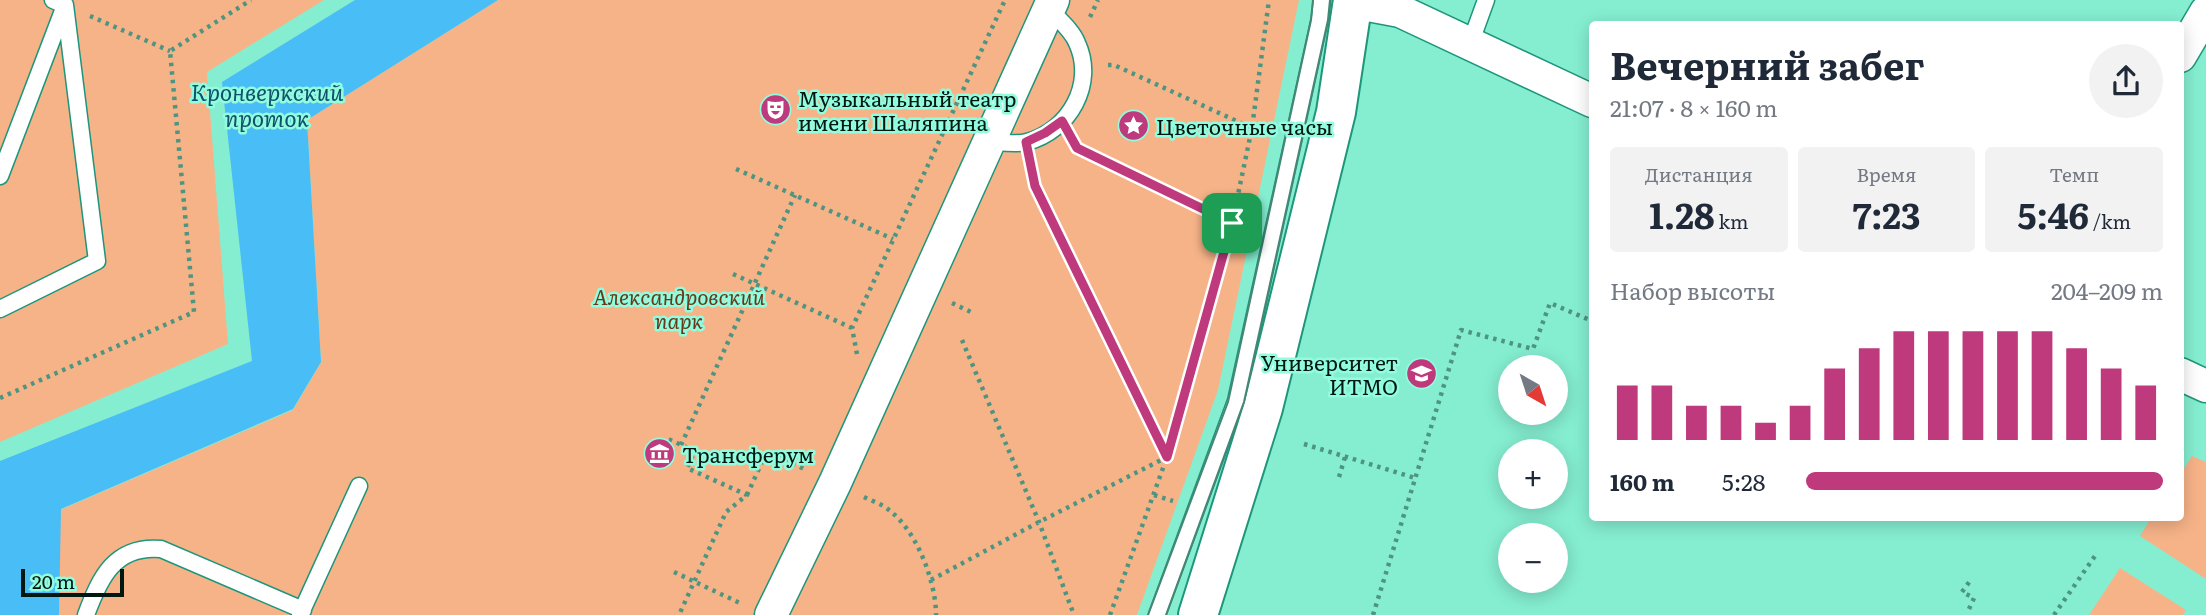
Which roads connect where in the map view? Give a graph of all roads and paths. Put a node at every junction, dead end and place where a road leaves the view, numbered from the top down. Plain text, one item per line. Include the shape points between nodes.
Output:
1 (251, 0) edge
2 (1005, 0) edge
3 (1269, 0) edge
4 (1486, 0) edge
5 (1342, 1) edge
6 (61, 2) edge
7 (1051, 5) edge
8 (2206, 12) edge
9 (1470, 44) junction
10 (2184, 49) edge
11 (170, 51) junction
12 (1083, 63) junction
13 (1589, 100) edge
14 (1062, 121) junction
15 (1252, 128) junction
16 (988, 141) junction
17 (1026, 142) junction
18 (736, 169) dead end
19 (0, 176) edge
20 (795, 195) junction
21 (1232, 223) junction
22 (893, 239) junction
23 (733, 274) dead end
24 (754, 284) junction
25 (0, 309) edge
26 (1589, 320) edge
27 (852, 328) junction
28 (962, 340) dead end
29 (858, 360) dead end
30 (2184, 376) edge
31 (2206, 386) edge
32 (0, 398) edge
33 (664, 443) dead end
34 (1304, 444) dead end
35 (681, 445) junction
36 (1167, 457) junction
37 (1345, 457) junction
38 (1339, 477) dead end
39 (1415, 478) junction
40 (801, 482) dead end
41 (359, 486) dead end
42 (747, 495) junction
43 (1154, 495) junction
44 (1180, 504) dead end
45 (890, 510) dead end
46 (1039, 522) junction
47 (2097, 553) dead end
48 (674, 572) dead end
49 (931, 580) junction
50 (1970, 581) dead end
51 (694, 582) junction
52 (737, 601) dead end
53 (1969, 609) dead end
54 (301, 612) edge
55 (86, 615) edge
56 (679, 615) edge
57 (771, 615) edge
58 (936, 615) edge
59 (1074, 615) edge
60 (1110, 615) edge
61 (1157, 615) edge
62 (1198, 615) edge
63 (1373, 615) edge
64 (2054, 615) edge

1 - 11 path
2 - 22 path
3 - 15 path
4 - 9 lane
5 - 9 street via 1400,11
5 - 61 lane via 1320,18 1236,401
5 - 62 street via 1336,112 1263,408
6 - 11 path
6 - 19 lane
6 - 25 lane via 97,261
7 - 12 lane via 1077,43
7 - 16 street
8 - 10 street
9 - 13 street
11 - 32 path via 194,312
12 - 14 lane via 1083,87
12 - 15 path via 1114,65
14 - 17 lane
14 - 21 path via 1077,148
15 - 21 path
16 - 17 lane
16 - 57 street
17 - 36 path via 1035,186
18 - 20 path
20 - 22 path
20 - 24 path
21 - 36 path
22 - 27 path
23 - 24 path
24 - 27 path
24 - 35 path
26 - 39 path via 1550,303 1533,349 1461,330
27 - 29 path
28 - 46 path
30 - 31 street
33 - 35 path via 666,438
34 - 37 path
35 - 42 path via 695,451 687,468
36 - 43 path
36 - 46 path
37 - 38 path
37 - 39 path
39 - 63 path
40 - 42 path via 807,470 767,451
41 - 54 lane
42 - 51 path via 726,512
43 - 44 path
43 - 60 path
45 - 49 path via 914,542
46 - 49 path
46 - 59 path
47 - 64 path
48 - 51 path
49 - 58 path
50 - 53 path via 1962,592 1974,598
51 - 52 path
51 - 56 path
54 - 55 lane via 161,549 144,548 110,567 96,587

